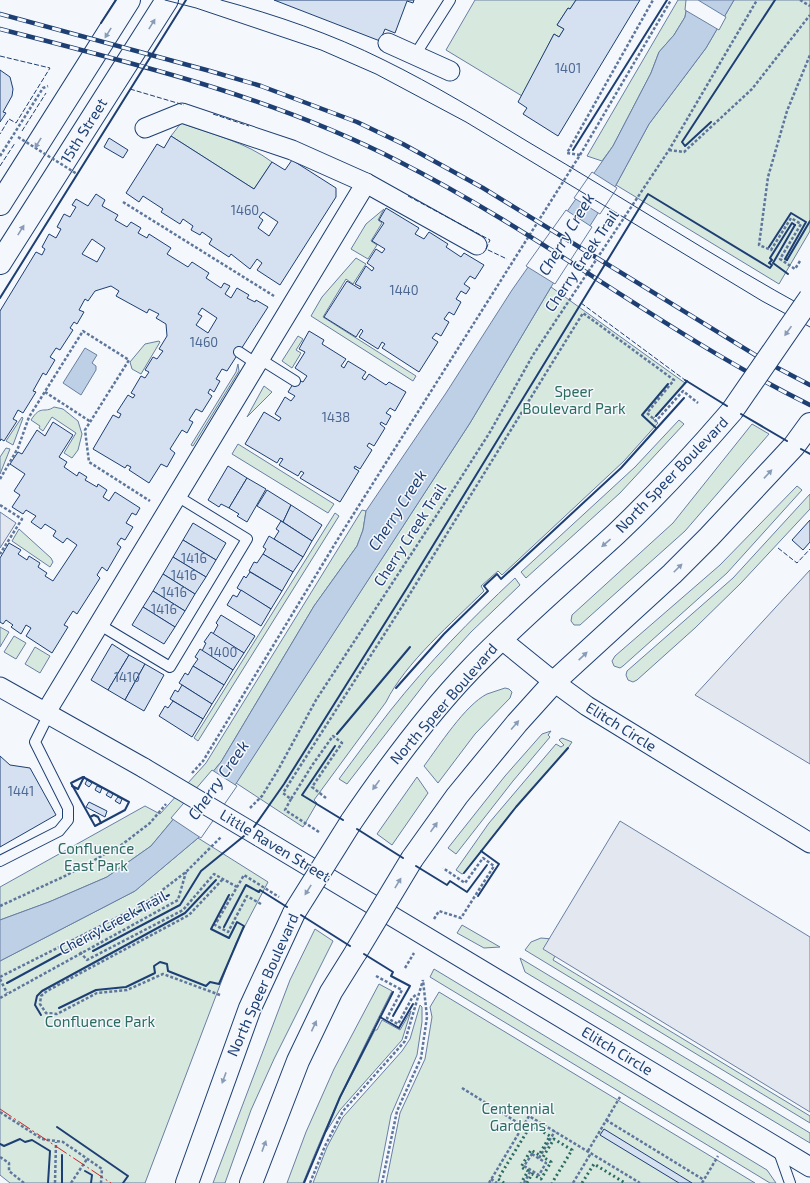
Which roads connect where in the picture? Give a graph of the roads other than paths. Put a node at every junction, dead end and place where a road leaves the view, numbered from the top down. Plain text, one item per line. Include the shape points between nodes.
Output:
1 (129, 0) edge
2 (167, 0) edge
3 (450, 0) edge
4 (388, 43) dead end
5 (415, 55) junction
6 (450, 71) dead end
7 (145, 128) dead end
8 (366, 183) junction
9 (0, 204) edge
10 (477, 245) dead end
11 (0, 263) edge
12 (810, 298) edge
13 (239, 352) dead end
14 (258, 361) junction
15 (295, 382) dead end
16 (810, 424) edge
17 (177, 496) junction
18 (100, 624) junction
19 (501, 639) junction
20 (554, 682) junction
21 (0, 687) edge
22 (48, 713) junction
23 (810, 843) edge
24 (0, 861) edge
25 (424, 935) joint
26 (777, 1147) junction
27 (810, 1167) edge
28 (187, 1182) edge
29 (251, 1183) edge
30 (790, 1183) edge

1 -> 9 main road
11 -> 2 main road, 15th Street
3 - 5 lane
4 - 5 street
5 - 6 street
7 - 8 street via 182,114 292,150
8 - 10 street
8 - 14 street
12 -> 19 main road, North Speer Boulevard, bridge via 732,411 654,497
13 - 14 lane
14 - 15 lane
14 - 17 street
20 -> 16 main road via 672,574 794,446
17 - 18 street
17 - 18 lane via 247,539 244,546 170,667
18 - 22 street
19 - 20 street, Elitch Circle
19 -> 28 main road, North Speer Boulevard, bridge via 470,670 393,762 289,906
20 - 23 street, Elitch Circle via 605,718
29 -> 20 main road, bridge via 298,1060 330,992 434,826 476,771
21 - 22 street, Little Raven Street
22 - 24 lane via 35,742 68,808 68,820 59,831
22 - 25 street, Little Raven Street, bridge
25 - 26 street, Elitch Circle
26 - 27 street, Elitch Circle
26 - 30 lane

